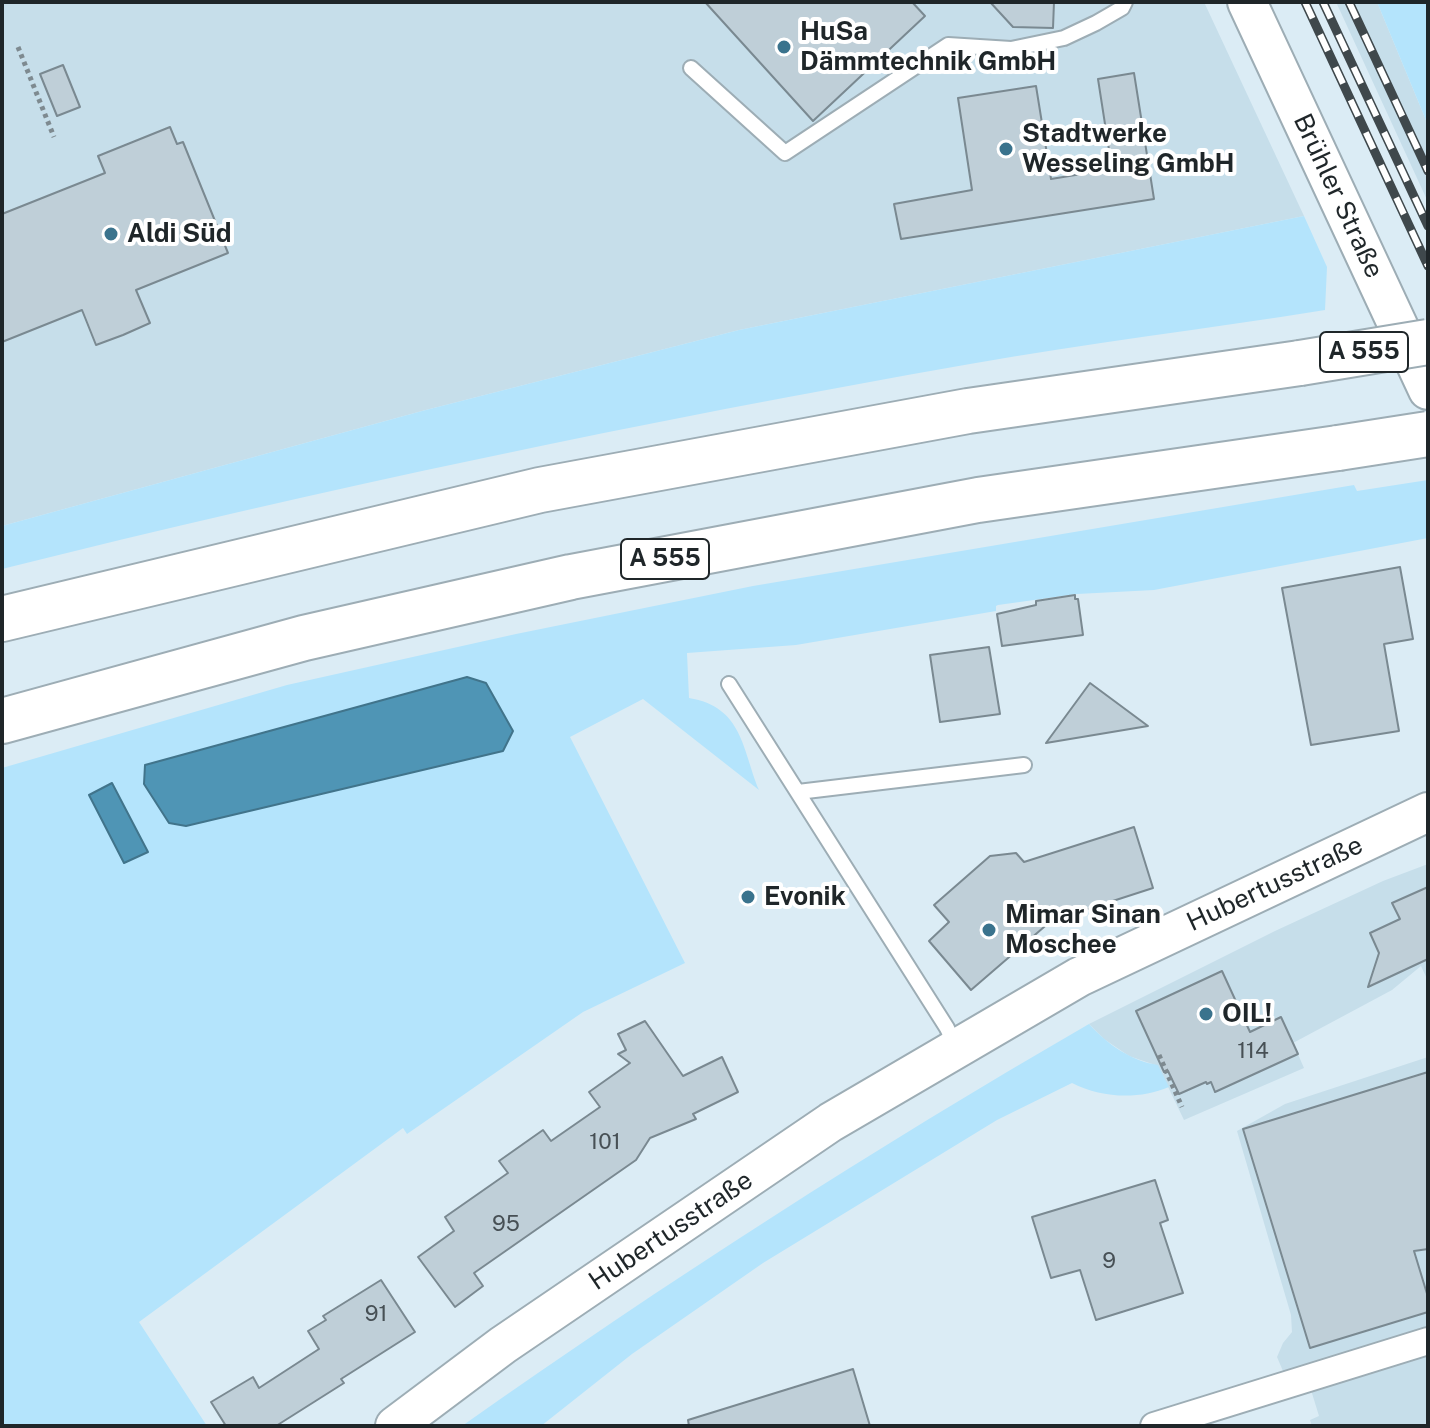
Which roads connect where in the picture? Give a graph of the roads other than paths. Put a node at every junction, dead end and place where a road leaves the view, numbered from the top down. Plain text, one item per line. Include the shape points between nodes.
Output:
1 (1125, 2) edge
2 (1247, 2) edge
3 (691, 68) dead end
4 (1428, 342) edge
5 (1428, 390) edge
6 (1428, 434) edge
7 (2, 619) edge
8 (729, 684) dead end
9 (2, 721) edge
10 (1024, 765) dead end
11 (798, 792) junction
12 (1427, 813) edge
13 (956, 1048) junction
14 (1428, 1341) edge
15 (395, 1426) edge
16 (1154, 1426) edge

1 - 3 lane via 1064,38 1011,49 948,45 785,153
2 - 5 street, Brühler Straße
4 - 7 highway, A 555, bridge via 968,411 540,490
6 - 9 highway, A 555, bridge via 978,500 571,577 304,638
8 - 11 lane
10 - 11 lane
11 - 13 lane
12 - 13 street, Hubertusstraße via 1079,977
13 - 15 street, Hubertusstraße via 831,1122 503,1345
14 - 16 street

